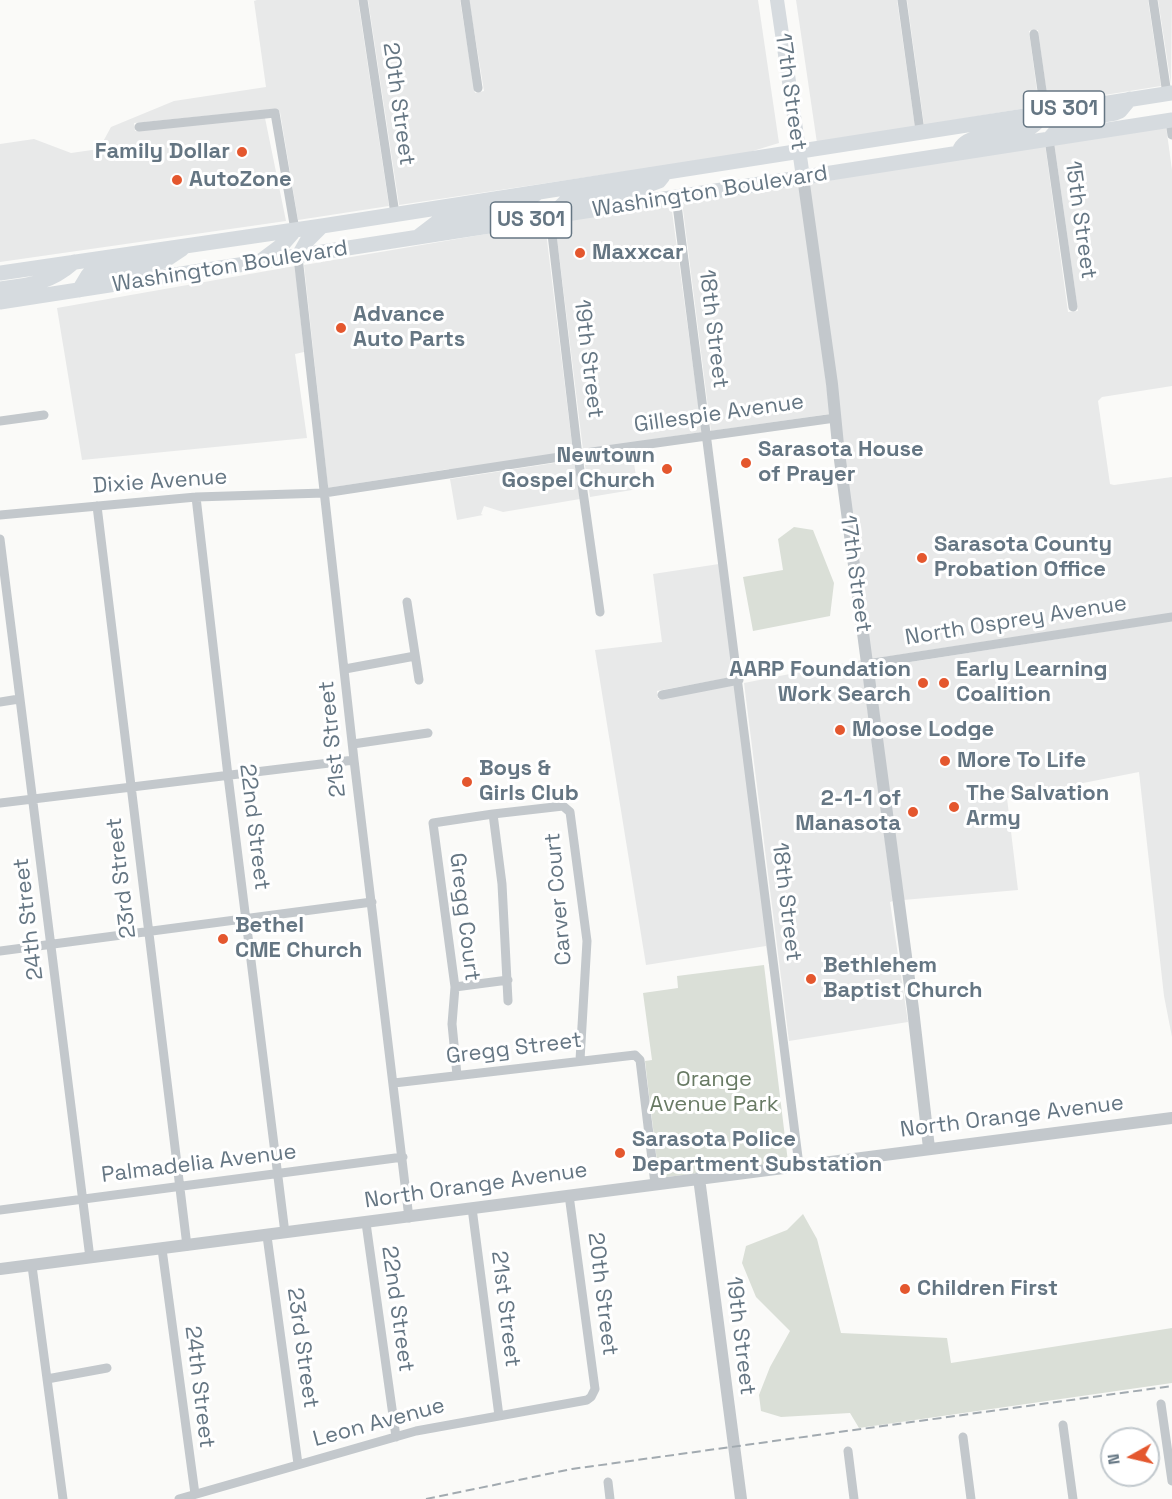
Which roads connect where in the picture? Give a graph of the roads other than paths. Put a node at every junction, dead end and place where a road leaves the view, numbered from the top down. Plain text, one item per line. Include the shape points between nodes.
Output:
1 (363, 0) edge
2 (465, 0) edge
3 (777, 0) edge
4 (902, 0) edge
5 (1153, 0) edge
6 (1034, 34) dead end
7 (478, 88) dead end
8 (1170, 94) edge
9 (1130, 99) junction
10 (1044, 112) junction
11 (1171, 125) edge
12 (139, 127) dead end
13 (920, 131) junction
14 (1049, 139) junction
15 (798, 150) junction
16 (959, 153) junction
17 (666, 171) junction
18 (802, 177) junction
19 (537, 193) junction
20 (676, 197) junction
21 (395, 214) junction
22 (550, 217) junction
23 (322, 226) junction
24 (295, 230) junction
25 (417, 238) junction
26 (187, 246) junction
27 (298, 257) junction
28 (75, 262) junction
29 (260, 262) junction
30 (0, 273) edge
31 (0, 289) edge
32 (79, 290) junction
33 (0, 302) edge
34 (1073, 307) dead end
35 (44, 416) dead end
36 (835, 418) junction
37 (0, 421) edge
38 (707, 435) junction
39 (578, 456) junction
40 (324, 493) junction
41 (196, 497) junction
42 (96, 506) junction
43 (0, 515) edge
44 (0, 539) edge
45 (407, 602) dead end
46 (4, 608) edge
47 (600, 612) dead end
48 (1172, 617) edge
49 (415, 656) junction
50 (867, 664) junction
51 (345, 669) junction
52 (419, 680) dead end
53 (739, 680) junction
54 (662, 694) dead end
55 (19, 699) junction
56 (0, 702) edge
57 (428, 733) dead end
58 (353, 744) junction
59 (354, 760) junction
60 (228, 776) junction
61 (132, 788) junction
62 (34, 799) junction
63 (0, 803) edge
64 (493, 814) junction
65 (372, 902) junction
66 (246, 918) junction
67 (148, 931) junction
68 (51, 944) junction
69 (0, 951) edge
70 (508, 980) junction
71 (455, 987) junction
72 (508, 1001) dead end
73 (580, 1060) junction
74 (458, 1075) junction
75 (394, 1083) junction
76 (1172, 1118) edge
77 (929, 1148) junction
78 (403, 1157) junction
79 (799, 1165) junction
80 (278, 1174) junction
81 (699, 1178) junction
82 (655, 1184) junction
83 (180, 1187) junction
84 (569, 1195) junction
85 (83, 1199) junction
86 (472, 1208) junction
87 (0, 1210) edge
88 (409, 1218) junction
89 (366, 1223) junction
90 (285, 1233) junction
91 (267, 1236) junction
92 (187, 1245) junction
93 (162, 1249) junction
94 (90, 1258) junction
95 (32, 1266) junction
96 (0, 1269) edge
97 (107, 1368) dead end
98 (47, 1379) junction
99 (591, 1397) joint
100 (1161, 1404) dead end
101 (499, 1416) junction
102 (1063, 1425) dead end
103 (396, 1437) junction
104 (963, 1437) dead end
105 (848, 1451) dead end
106 (298, 1464) junction
107 (1172, 1481) edge
108 (608, 1482) dead end
109 (195, 1494) junction
110 (63, 1499) edge
111 (179, 1499) edge
112 (610, 1499) edge
113 (741, 1499) edge
114 (854, 1499) edge
115 (971, 1499) edge
116 (1073, 1499) edge

1 - 21 street, 20th Street
2 - 7 street
3 - 15 main road, 17th Street
4 - 13 street
5 - 8 street
6 - 10 street
8 - 9 main road, Washington Boulevard / US 301
9 - 10 main road, Washington Boulevard / US 301
9 - 14 main road via 1115,113 1064,122
10 - 13 main road, Washington Boulevard / US 301
10 - 16 main road via 1026,130 965,142
11 - 14 main road, Washington Boulevard / US 301
12 - 24 street via 275,113
13 - 15 main road, Washington Boulevard / US 301
14 - 16 main road, Washington Boulevard / US 301
14 - 34 street, 15th Street
15 - 17 main road, Washington Boulevard / US 301
15 - 18 main road, 17th Street
16 - 18 main road, Washington Boulevard / US 301
17 - 19 main road, Washington Boulevard / US 301
17 - 22 main road via 659,181 643,187 568,199
18 - 20 main road, Washington Boulevard / US 301
18 - 36 street, 17th Street
19 - 21 main road, Washington Boulevard / US 301
19 - 25 main road via 518,208 440,220
20 - 22 main road, Washington Boulevard / US 301
20 - 38 street, 18th Street
21 - 23 main road, Washington Boulevard / US 301
22 - 25 main road, Washington Boulevard / US 301
22 - 39 street, 19th Street
23 - 24 main road, Washington Boulevard / US 301
23 - 27 main road via 306,241
24 - 26 main road, Washington Boulevard / US 301
24 - 29 main road
25 - 27 main road, Washington Boulevard / US 301
26 - 28 main road, Washington Boulevard / US 301
26 - 32 main road via 164,261 88,275
27 - 29 main road, Washington Boulevard / US 301
27 - 40 street, 21st Street
28 - 30 main road, Washington Boulevard / US 301
28 - 31 main road via 44,281
29 - 32 main road, Washington Boulevard / US 301
32 - 33 main road, Washington Boulevard / US 301
35 - 37 street
36 - 38 street, Gillespie Avenue
36 - 50 street, 17th Street
38 - 39 street, Gillespie Avenue
38 - 53 street, 18th Street
39 - 40 street, Gillespie Avenue
39 - 47 street, 19th Street
40 - 41 street, Dixie Avenue
40 - 51 street, 21st Street
41 - 42 street, Dixie Avenue
41 - 60 street, 22nd Street
42 - 43 street, Dixie Avenue
42 - 61 street, 23rd Street
44 - 46 street, 24th Street
45 - 49 street
46 - 55 street, 24th Street
48 - 50 street, North Osprey Avenue
49 - 51 street
49 - 52 street
50 - 77 street, 17th Street
51 - 58 street, 21st Street
53 - 54 street
53 - 79 street, 18th Street
55 - 56 street
55 - 62 street, 24th Street
57 - 58 street
58 - 59 street, 21st Street
59 - 60 street
59 - 65 street, 21st Street
60 - 61 street
60 - 66 street, 22nd Street
61 - 62 street
61 - 67 street, 23rd Street
62 - 63 street
62 - 68 street, 24th Street
64 - 70 street
64 - 71 street, Gregg Court via 433,823
64 - 73 street, Carver Court via 563,806 570,812 587,941
65 - 66 street
65 - 75 street, 21st Street
66 - 67 street
66 - 80 street, 22nd Street
67 - 68 street
67 - 83 street, 23rd Street
68 - 69 street
68 - 85 street, 24th Street
70 - 71 street
70 - 72 street
71 - 74 street, Gregg Court via 452,1024
73 - 74 street, Gregg Street
73 - 82 street, Gregg Street via 638,1056
74 - 75 street, Gregg Street
75 - 78 street, 21st Street
76 - 77 street, North Orange Avenue
77 - 79 street, North Orange Avenue
78 - 80 street, Palmadelia Avenue
78 - 88 street, 21st Street
79 - 81 street, North Orange Avenue
80 - 83 street, Palmadelia Avenue
80 - 90 street, 22nd Street
81 - 82 street, North Orange Avenue
81 - 113 street, 19th Street
82 - 84 street, North Orange Avenue
83 - 85 street, Palmadelia Avenue
83 - 92 street, 23rd Street
84 - 86 street, North Orange Avenue
84 - 99 street, 20th Street via 595,1389
85 - 87 street, Palmadelia Avenue
85 - 94 street, 24th Street
86 - 88 street, North Orange Avenue
86 - 101 street, 21st Street
88 - 89 street, North Orange Avenue
89 - 90 street, North Orange Avenue
89 - 103 street, 22nd Street
90 - 91 street, North Orange Avenue
91 - 92 street, North Orange Avenue
91 - 106 street, 23rd Street
92 - 93 street, North Orange Avenue
93 - 94 street, North Orange Avenue
93 - 109 street, 24th Street
94 - 95 street, North Orange Avenue
95 - 96 street, North Orange Avenue
95 - 98 street
97 - 98 street
98 - 110 street
99 - 101 street, Leon Avenue via 583,1402
100 - 107 street
101 - 103 street, Leon Avenue
102 - 116 street
103 - 106 street, Leon Avenue
104 - 115 street
105 - 114 street
106 - 109 street, Leon Avenue
108 - 112 street
109 - 111 street, Leon Avenue

